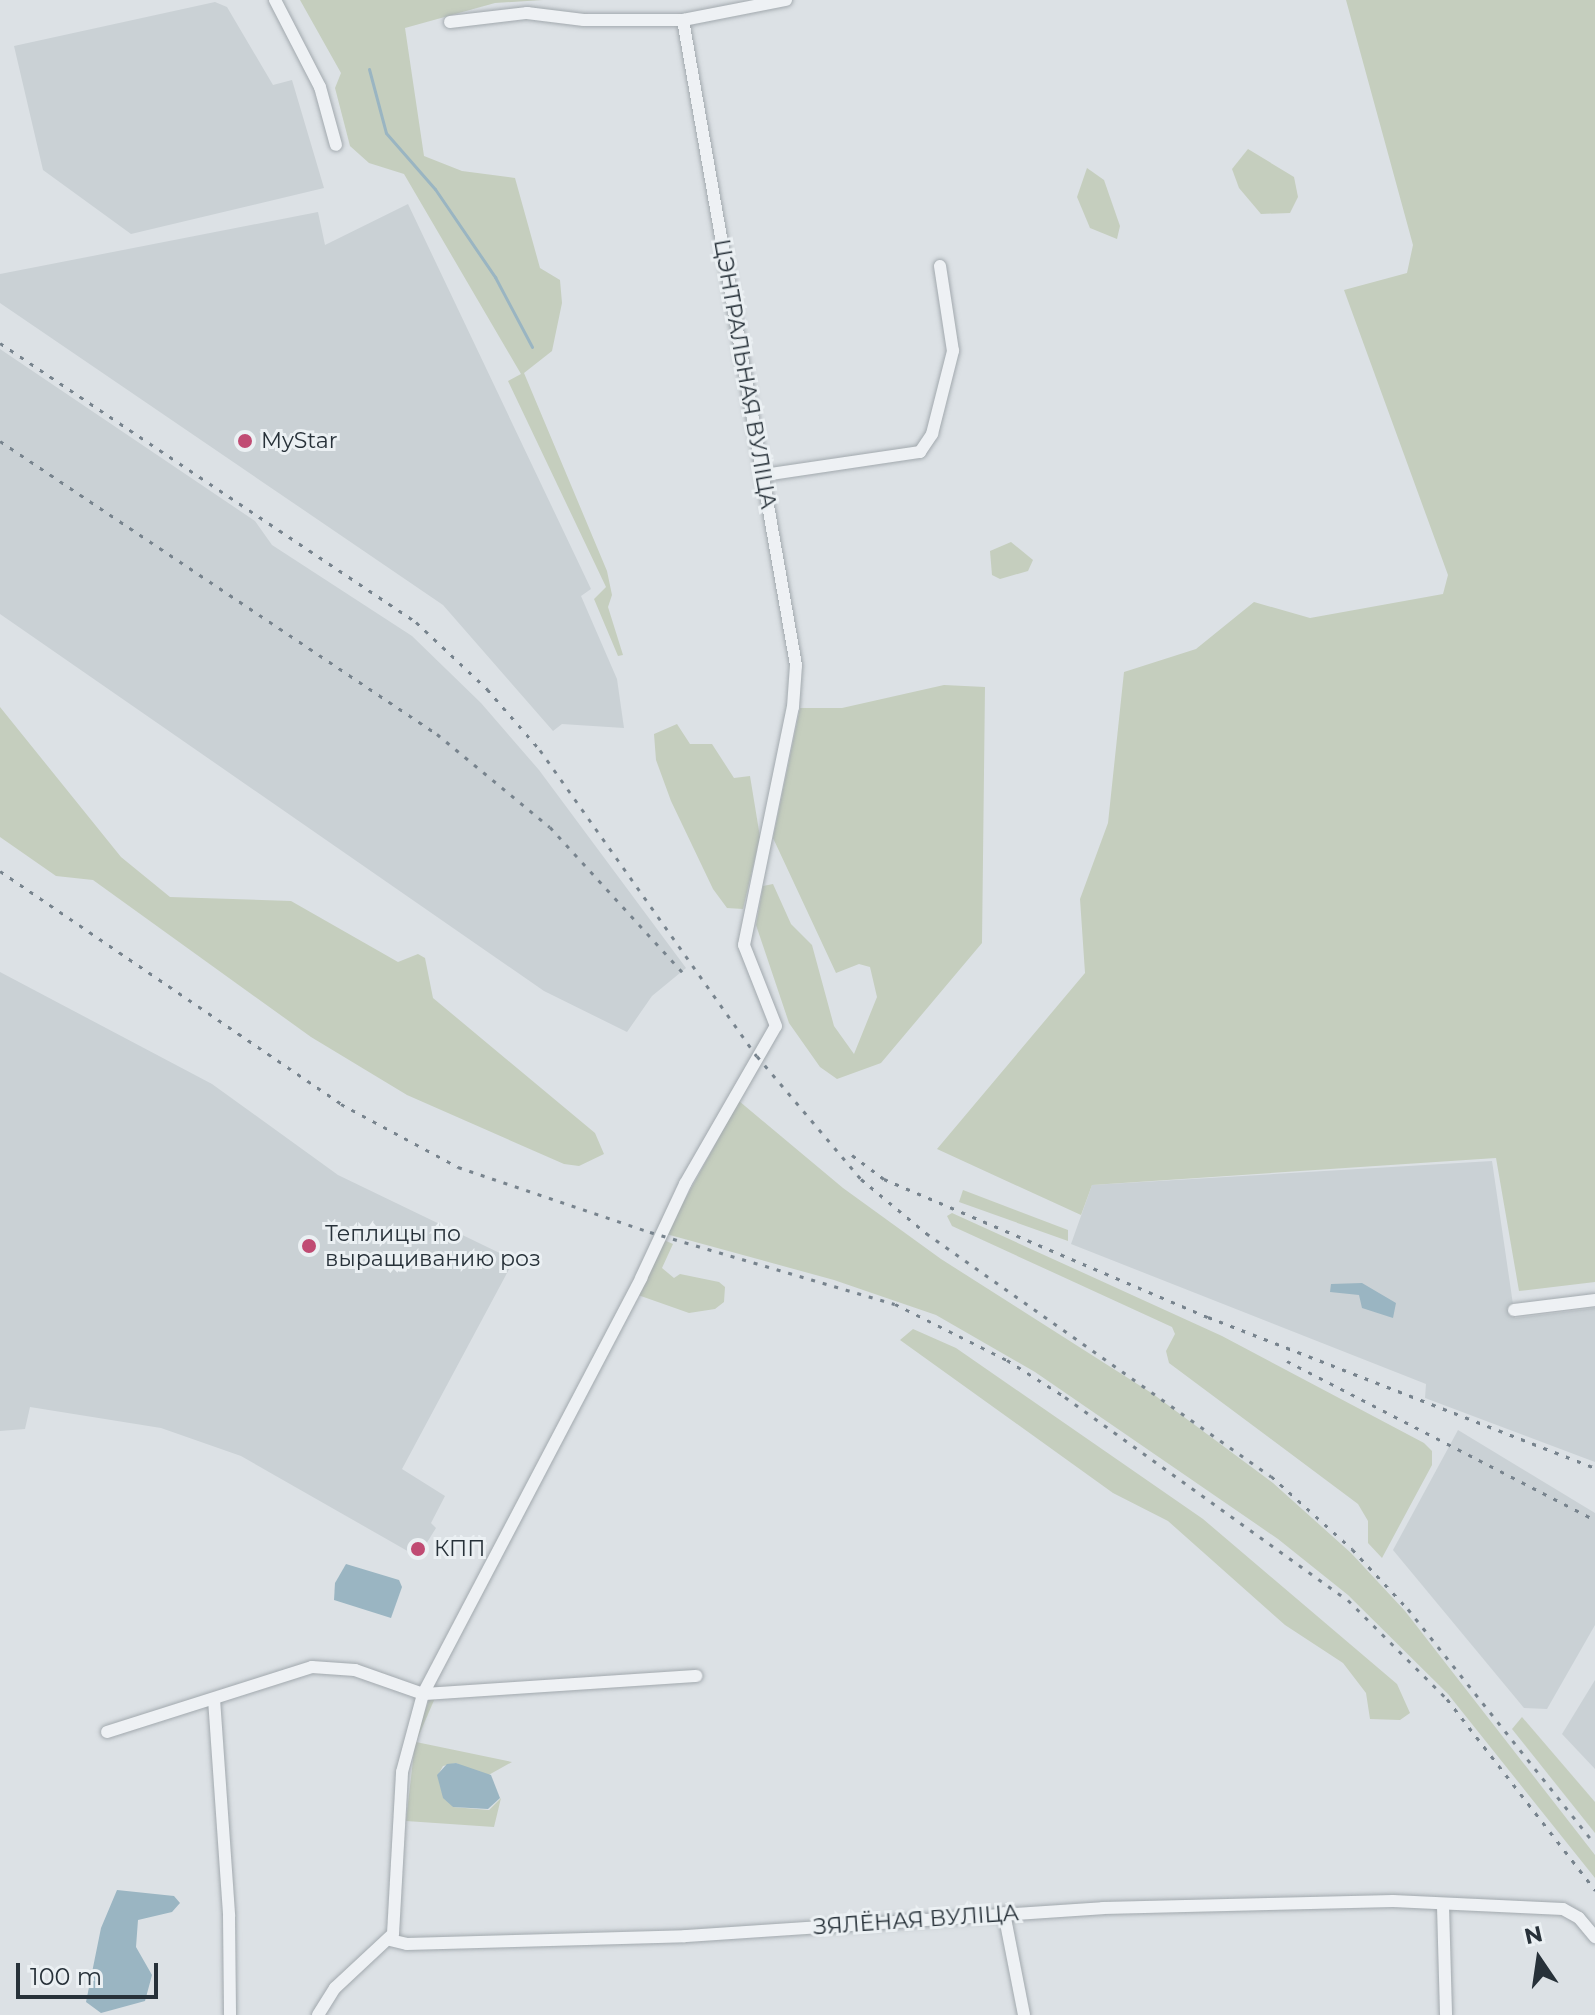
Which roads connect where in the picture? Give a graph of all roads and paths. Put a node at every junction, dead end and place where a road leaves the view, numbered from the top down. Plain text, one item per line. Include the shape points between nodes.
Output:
1 (275, 0) edge
2 (786, 0) edge
3 (683, 20) junction
4 (450, 22) dead end
5 (336, 145) dead end
6 (940, 266) dead end
7 (764, 475) junction
8 (1595, 1300) edge
9 (1514, 1310) dead end
10 (696, 1676) dead end
11 (423, 1694) junction
12 (214, 1699) junction
13 (107, 1732) dead end
14 (1443, 1906) junction
15 (1004, 1913) junction
16 (1595, 1937) edge
17 (390, 1940) junction
18 (230, 2015) edge
19 (318, 2015) edge
20 (1024, 2015) edge
21 (1446, 2015) edge

1 - 5 street via 320,87
2 - 3 street
3 - 4 street via 584,20 527,13
3 - 7 street, ЦЭНТРАЛЬНАЯ ВУЛІЦА
6 - 7 street via 953,351 932,434 920,452
7 - 11 street, ЦЭНТРАЛЬНАЯ ВУЛІЦА via 796,665 744,945 776,1026 685,1184
8 - 9 street
10 - 11 street
11 - 12 street via 336,1666 312,1667
11 - 17 street via 402,1772 398,1911
12 - 13 street
12 - 18 street via 229,1916
14 - 15 street, ЗЯЛЁНАЯ ВУЛІЦА via 1256,1903
14 - 16 street, ЗЯЛЁНАЯ ВУЛІЦА via 1563,1909
14 - 21 street
15 - 17 street, ЗЯЛЁНАЯ ВУЛІЦА via 685,1936 407,1944
15 - 20 street
17 - 19 street via 335,1988

